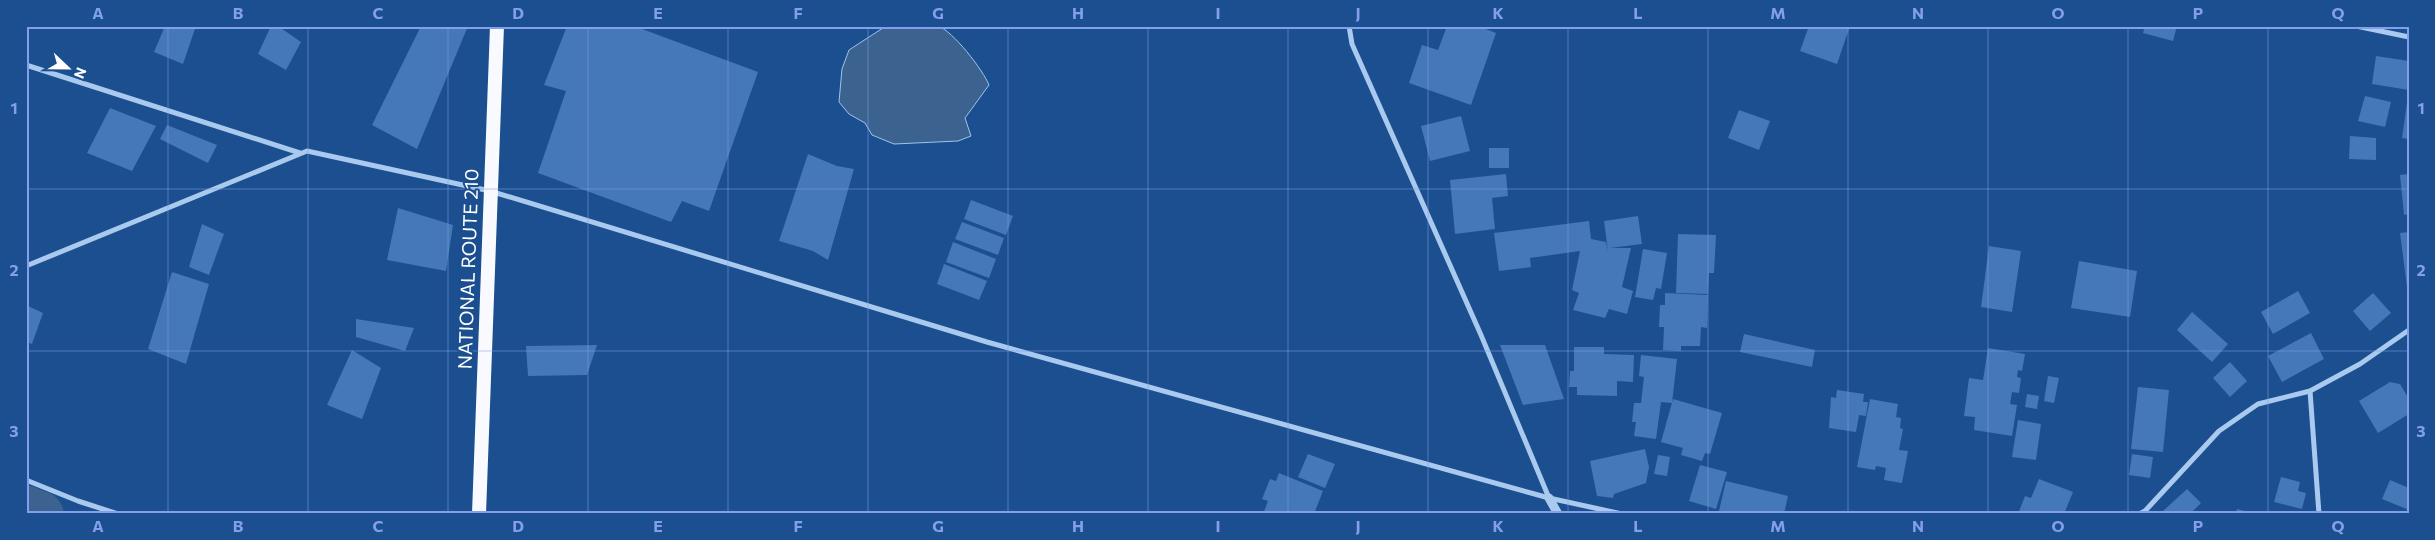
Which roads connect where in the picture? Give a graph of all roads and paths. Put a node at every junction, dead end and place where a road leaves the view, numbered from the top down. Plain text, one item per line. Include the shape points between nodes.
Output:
1 (497, 26) edge
2 (1349, 26) edge
3 (2356, 26) edge
4 (2409, 37) edge
5 (26, 65) edge
6 (300, 153) junction
7 (490, 192) junction
8 (26, 266) edge
9 (2409, 330) edge
10 (2310, 391) junction
11 (26, 480) edge
12 (1549, 498) junction
13 (118, 514) edge
14 (478, 514) edge
15 (1558, 514) edge
16 (1622, 514) edge
17 (2139, 514) edge
18 (2319, 514) edge

1 - 7 highway, NATIONAL ROUTE 210
2 - 12 street via 1352,44 1481,335
3 - 4 street
5 - 6 street
6 - 7 street via 307,151
6 - 8 street
7 - 12 street via 987,342
7 - 14 highway, NATIONAL ROUTE 210
9 - 10 street via 2360,364
10 - 17 street via 2258,404 2219,431
10 - 18 street
11 - 13 street
12 - 15 street
12 - 16 street

